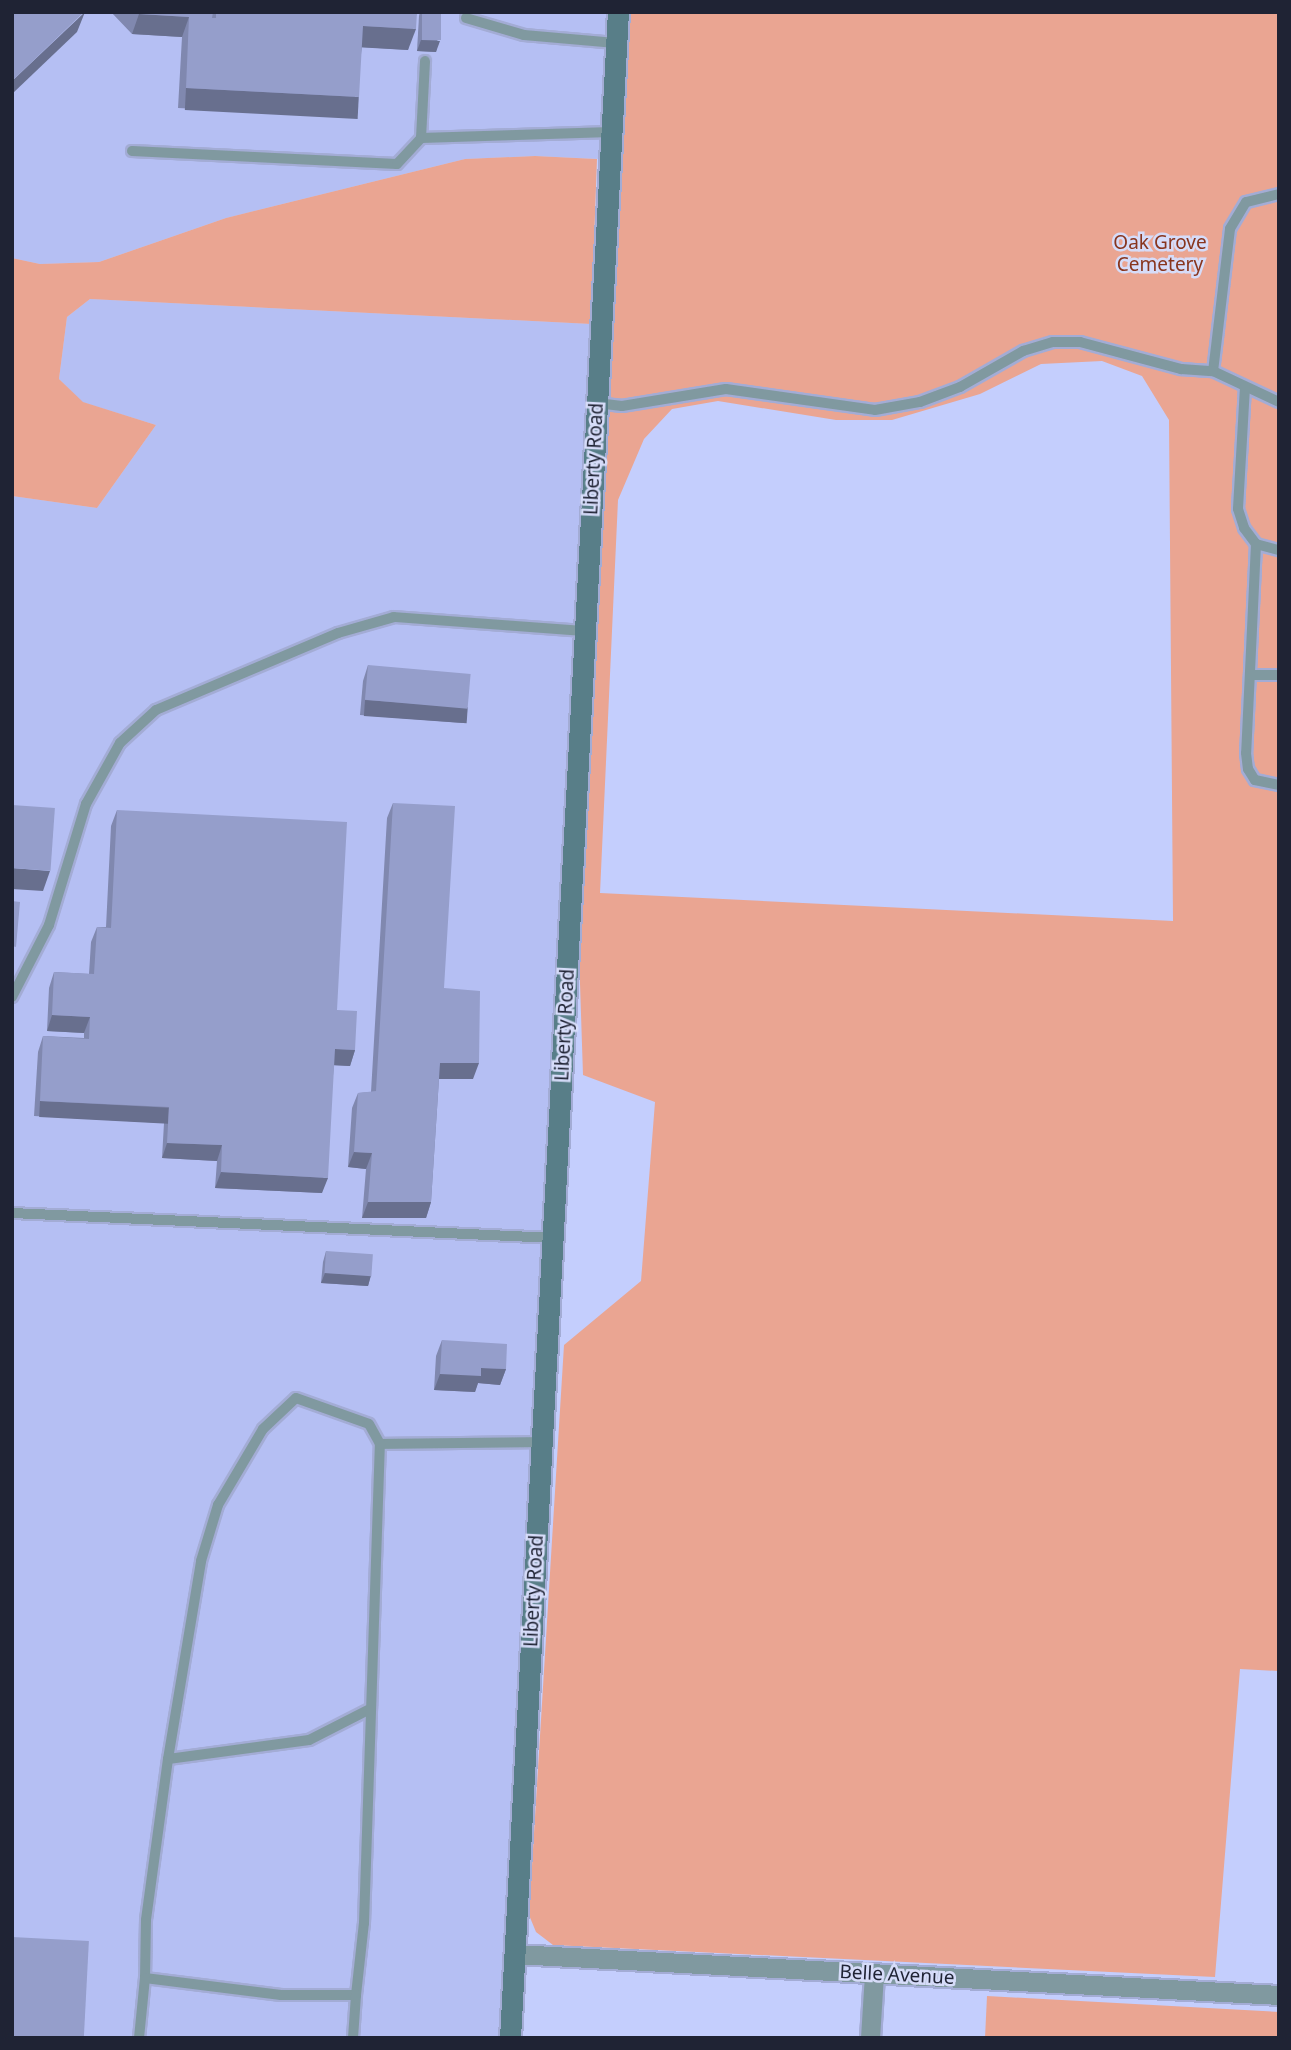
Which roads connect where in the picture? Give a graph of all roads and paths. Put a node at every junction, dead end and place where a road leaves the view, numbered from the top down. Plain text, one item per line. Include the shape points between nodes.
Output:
1 (618, 12) edge
2 (466, 18) dead end
3 (617, 43) junction
4 (425, 61) dead end
5 (612, 132) junction
6 (421, 138) junction
7 (132, 151) dead end
8 (1279, 194) edge
9 (1213, 371) junction
10 (1245, 387) junction
11 (1279, 402) edge
12 (597, 403) junction
13 (1256, 544) junction
14 (1279, 550) edge
15 (585, 631) junction
16 (1251, 675) junction
17 (1279, 675) edge
18 (1279, 785) edge
19 (12, 997) edge
20 (12, 1213) edge
21 (554, 1238) junction
22 (543, 1442) junction
23 (380, 1444) junction
24 (368, 1710) junction
25 (168, 1759) junction
26 (514, 1954) junction
27 (874, 1973) junction
28 (145, 1978) junction
29 (356, 1995) junction
30 (1279, 1995) edge
31 (139, 2038) edge
32 (353, 2038) edge
33 (510, 2038) edge
34 (870, 2038) edge

1 - 3 street, Liberty Road
2 - 3 lane via 524,35
3 - 5 street, Liberty Road
4 - 6 lane
5 - 6 lane
5 - 12 street, Liberty Road
6 - 7 lane via 397,164
8 - 9 lane via 1246,202 1230,229
9 - 10 lane
9 - 12 lane via 1181,369 1080,342 1053,342 1023,351 960,387 920,402 875,410 726,389 622,406
10 - 11 lane
10 - 13 lane via 1238,509
12 - 15 street, Liberty Road
13 - 14 lane
13 - 16 lane
15 - 19 lane via 394,617 338,633 156,710 120,743 86,804 49,925
15 - 21 street, Liberty Road
16 - 17 lane
16 - 18 lane via 1248,769 1255,780
20 - 21 lane
21 - 22 street, Liberty Road
22 - 23 lane
22 - 26 street, Liberty Road
23 - 24 lane
23 - 25 lane via 369,1424 296,1398 263,1429 218,1505 201,1561
24 - 25 lane via 309,1740
24 - 29 lane via 364,1923
25 - 28 lane via 146,1920
26 - 27 street, Belle Avenue
26 - 33 street, Liberty Road
27 - 30 street, Belle Avenue
27 - 34 street
28 - 29 lane via 281,1995
28 - 31 lane
29 - 32 lane

